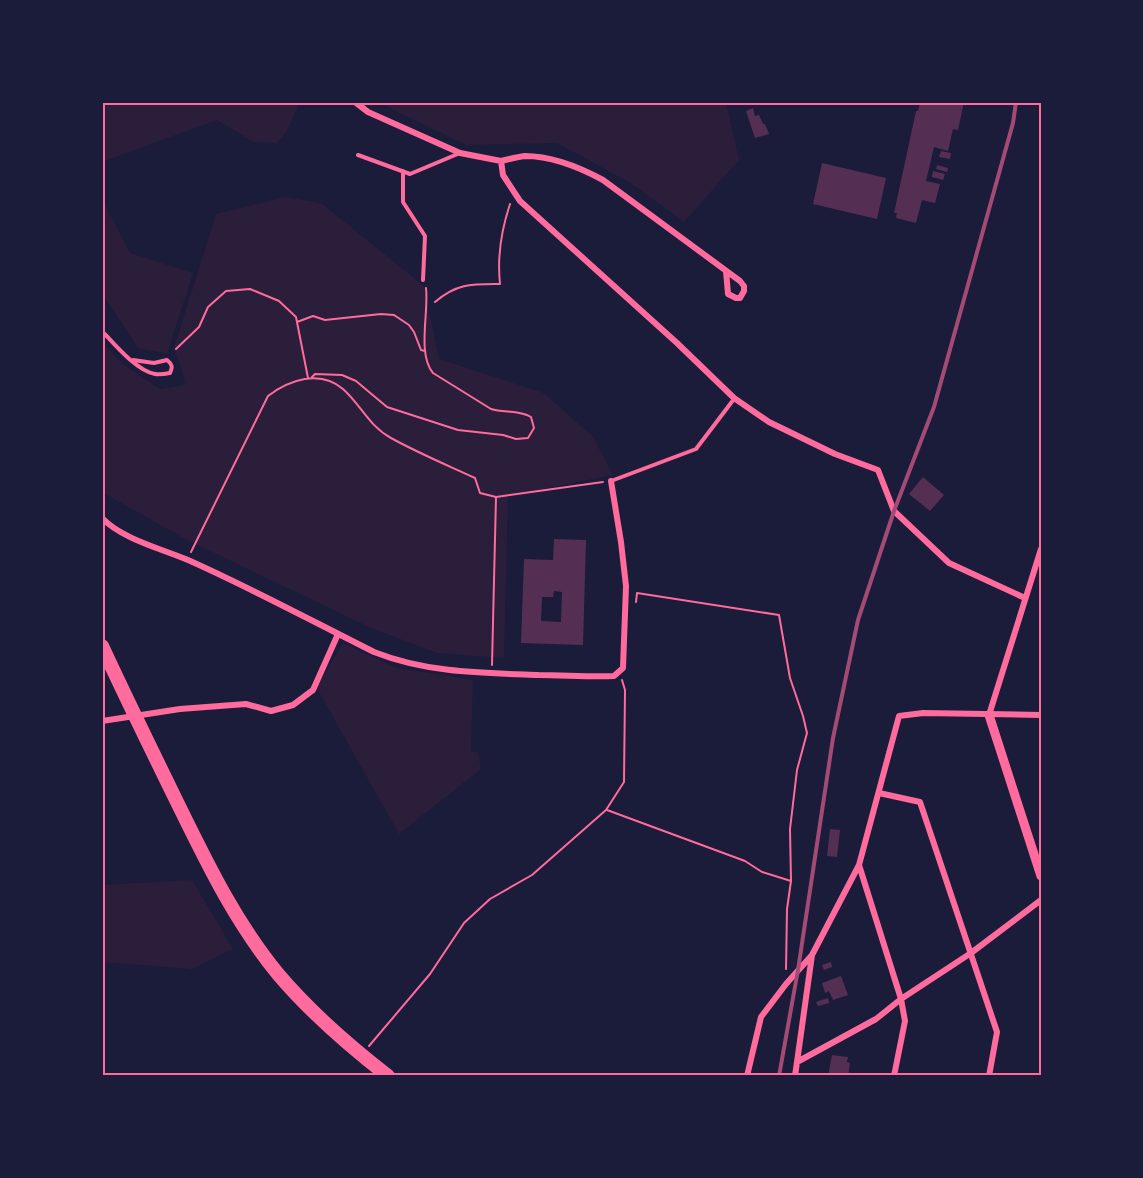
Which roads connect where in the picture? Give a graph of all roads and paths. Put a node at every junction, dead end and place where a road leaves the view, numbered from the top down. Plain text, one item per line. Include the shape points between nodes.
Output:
1 (355, 102) edge
2 (460, 153) junction
3 (358, 155) dead end
4 (501, 161) junction
5 (403, 171) junction
6 (514, 192) junction
7 (726, 271) dead end
8 (423, 280) joint
9 (435, 302) dead end
10 (297, 322) junction
11 (102, 331) edge
12 (176, 348) dead end
13 (425, 351) junction
14 (133, 360) junction
15 (310, 378) junction
16 (734, 398) junction
17 (611, 481) junction
18 (496, 496) junction
19 (102, 518) edge
20 (1041, 549) edge
21 (187, 560) junction
22 (1024, 598) junction
23 (636, 604) dead end
24 (338, 634) junction
25 (102, 646) edge
26 (621, 672) junction
27 (492, 673) junction
28 (989, 715) junction
29 (1041, 716) edge
30 (102, 721) edge
31 (879, 793) junction
32 (606, 810) junction
33 (859, 865) junction
34 (1041, 876) edge
35 (791, 881) junction
36 (1041, 900) edge
37 (971, 953) junction
38 (812, 955) junction
39 (786, 984) junction
40 (901, 999) junction
41 (361, 1055) junction
42 (797, 1062) junction
43 (388, 1076) edge
44 (747, 1076) edge
45 (795, 1076) edge
46 (894, 1076) edge
47 (989, 1076) edge

1 - 2 street via 368,112
2 - 4 street
2 - 5 lane via 411,174
3 - 5 lane
4 - 6 street via 503,175
4 - 7 street via 525,156 580,168 603,180
5 - 8 lane via 403,202 425,236
6 - 9 path via 500,242 500,284 466,284 449,290
6 - 16 street
8 - 13 path via 427,290
10 - 12 path via 279,301 250,289 226,291 208,306 199,327
10 - 13 path via 313,316 325,320 394,315 409,325
10 - 15 path
11 - 14 lane
13 - 15 path via 433,373 491,409 531,417 532,434 522,440 458,430 387,407 362,385 342,375 315,374
14 - 14 lane via 167,360 172,369 158,375 145,371
15 - 18 path via 341,387 390,438 475,478 480,493
15 - 21 path via 297,379 268,396
16 - 17 lane via 696,449
16 - 22 street via 769,422 878,470 894,511 949,563
17 - 18 path
17 - 26 street via 626,586
18 - 27 path
19 - 21 street via 132,537
20 - 22 street
21 - 24 street
22 - 28 street
23 - 35 path via 637,593 779,615 790,678 807,733 797,770 790,829
24 - 27 street via 417,666
24 - 30 street via 313,690 293,705 271,711 246,704
25 - 41 highway via 233,912 307,1007
26 - 27 street via 609,676
26 - 32 path via 625,690 624,782
28 - 29 street
28 - 31 street via 899,716
28 - 34 street
31 - 33 street
31 - 37 street via 920,802
32 - 35 path
32 - 41 path via 532,875 490,899 464,923 430,974
33 - 38 street
33 - 40 street
35 - 39 path via 786,909
36 - 37 street
37 - 40 street
37 - 47 street via 997,1032
38 - 39 street
38 - 42 street
39 - 44 street via 761,1017
40 - 42 street via 876,1019
40 - 46 street via 905,1021
41 - 43 highway
42 - 45 street

